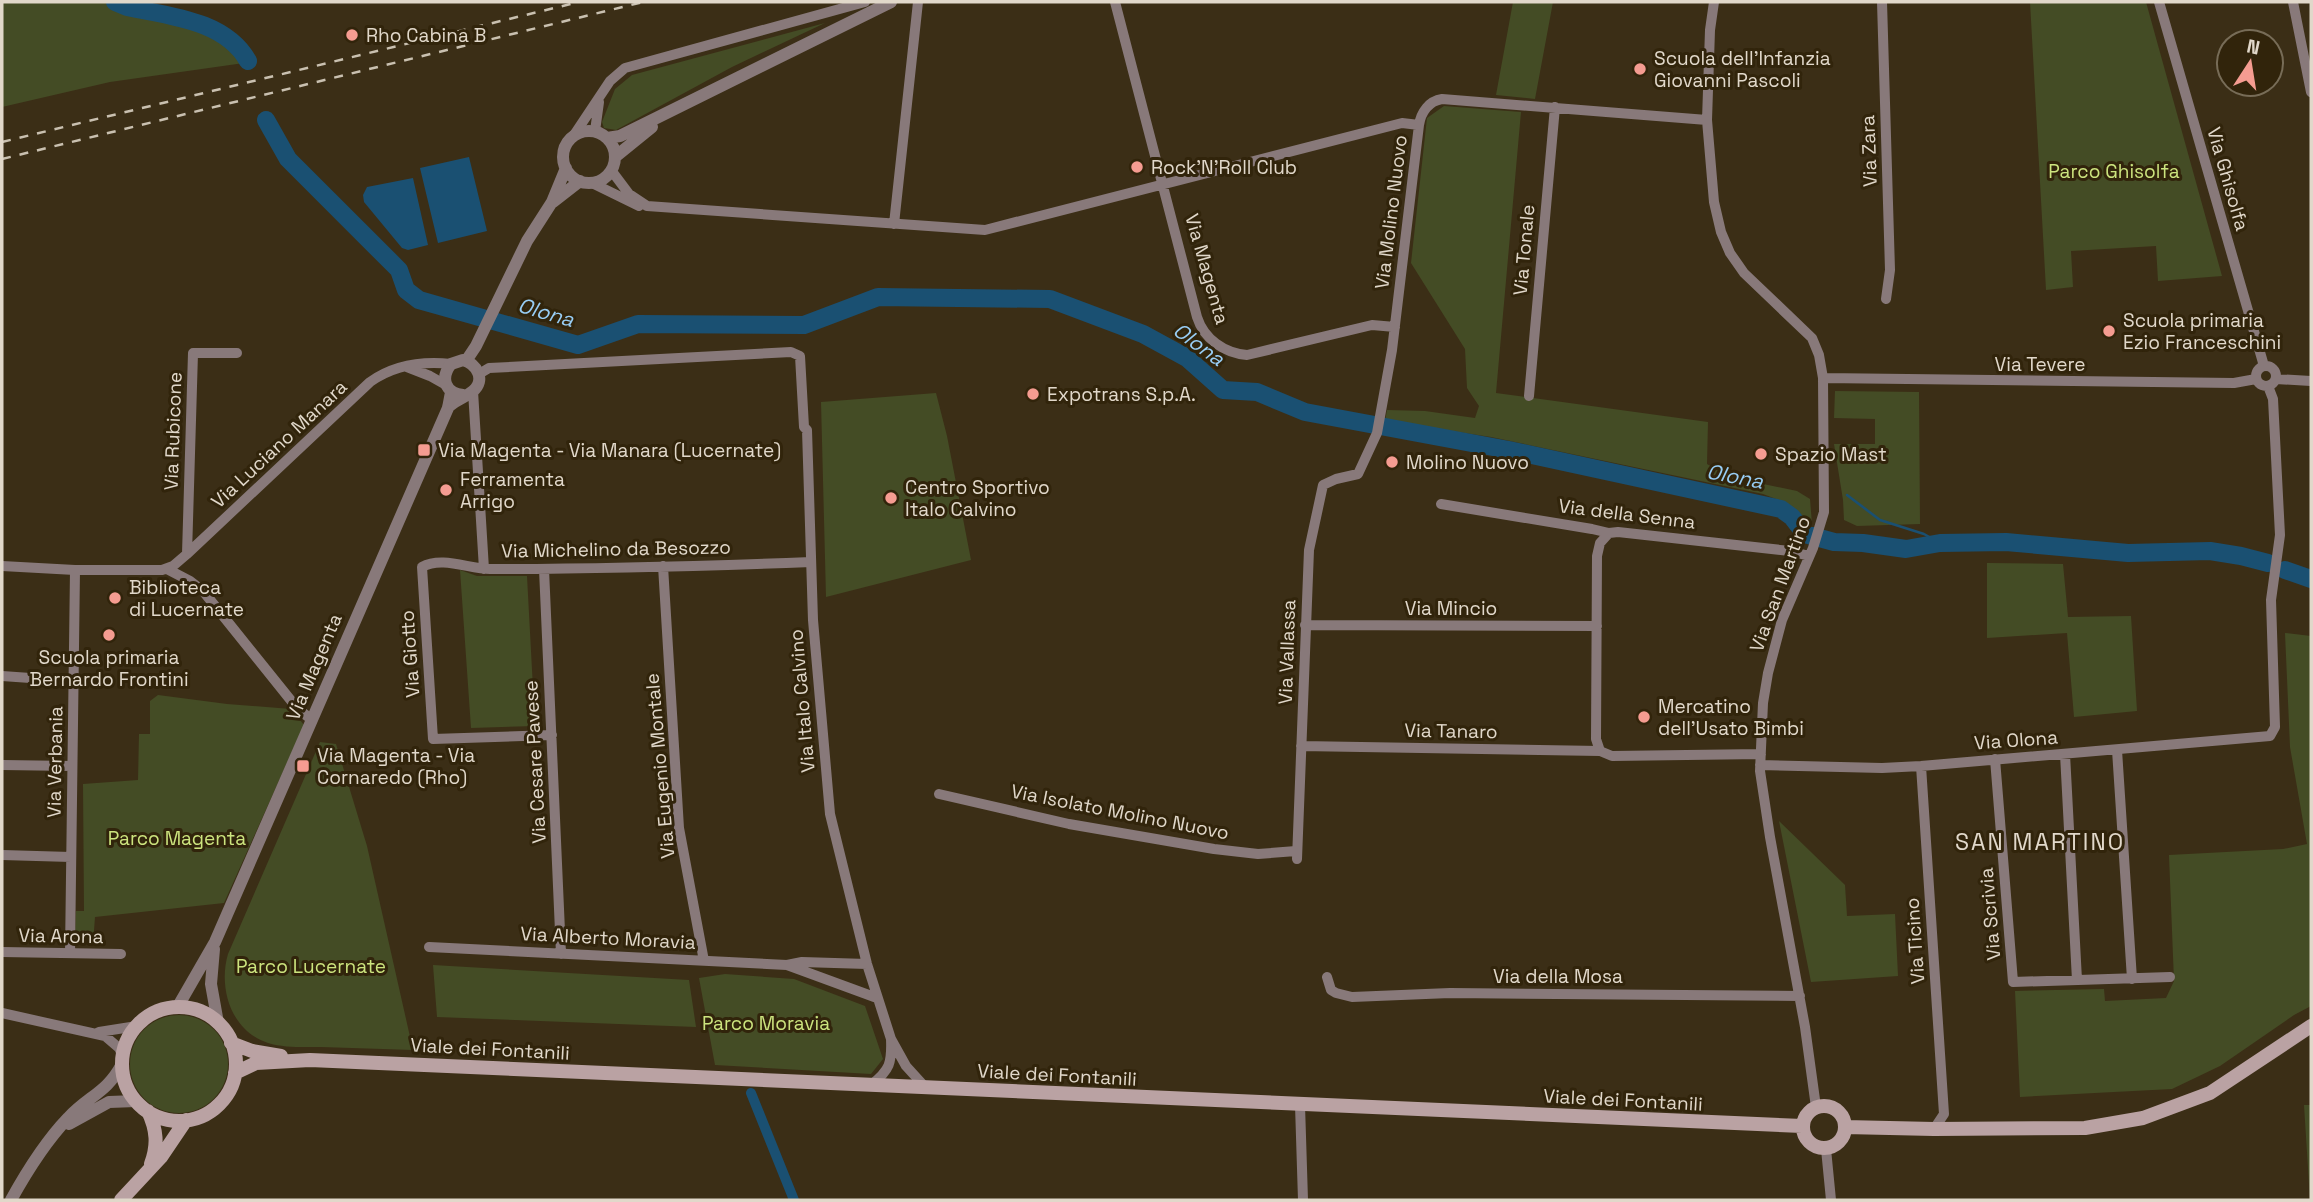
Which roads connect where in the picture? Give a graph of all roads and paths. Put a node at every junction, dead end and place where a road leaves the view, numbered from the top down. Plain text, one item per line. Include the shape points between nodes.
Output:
1 (865, 2) edge
2 (891, 2) edge
3 (918, 2) edge
4 (1115, 2) edge
5 (1708, 2) edge
6 (1714, 2) edge
7 (1882, 2) edge
8 (2159, 2) edge
9 (2294, 2) edge
10 (1711, 22) junction
11 (2311, 92) edge
12 (600, 98) junction
13 (1555, 107) junction
14 (674, 110) junction
15 (1707, 120) junction
16 (1419, 125) junction
17 (595, 131) junction
18 (574, 135) junction
19 (607, 138) junction
20 (613, 163) junction
21 (566, 168) junction
22 (586, 182) junction
23 (1163, 184) junction
24 (552, 202) junction
25 (660, 208) junction
26 (894, 224) junction
27 (1886, 299) dead end
28 (1395, 327) junction
29 (237, 353) dead end
30 (451, 364) junction
31 (2264, 366) junction
32 (407, 367) junction
33 (473, 367) junction
34 (1823, 378) junction
35 (2256, 379) junction
36 (2273, 382) junction
37 (2311, 382) edge
38 (458, 391) junction
39 (1529, 396) dead end
40 (1358, 474) joint
41 (1441, 504) dead end
42 (1609, 534) junction
43 (1811, 552) junction
44 (185, 556) junction
45 (811, 562) junction
46 (2, 566) edge
47 (663, 566) junction
48 (422, 567) joint
49 (167, 569) junction
50 (484, 569) junction
51 (544, 569) junction
52 (75, 570) junction
53 (1304, 625) junction
54 (1597, 626) junction
55 (2, 676) edge
56 (73, 681) junction
57 (313, 720) junction
58 (552, 735) junction
59 (1301, 746) junction
60 (2117, 750) junction
61 (1601, 751) junction
62 (2065, 754) junction
63 (1760, 759) junction
64 (1995, 760) junction
65 (2, 765) edge
66 (72, 766) junction
67 (1921, 766) junction
68 (939, 794) dead end
69 (2, 855) edge
70 (1296, 855) joint
71 (71, 857) junction
72 (215, 942) junction
73 (429, 947) dead end
74 (2, 952) edge
75 (70, 953) junction
76 (121, 954) dead end
77 (561, 954) junction
78 (704, 961) junction
79 (867, 964) junction
80 (787, 965) junction
81 (1327, 977) dead end
82 (2170, 977) dead end
83 (2132, 979) junction
84 (2077, 980) junction
85 (1800, 996) junction
86 (877, 998) junction
87 (177, 1008) junction
88 (2, 1013) edge
89 (218, 1023) junction
90 (137, 1026) junction
91 (2311, 1026) edge
92 (92, 1032) junction
93 (891, 1039) junction
94 (231, 1043) junction
95 (123, 1060) junction
96 (310, 1060) junction
97 (235, 1073) junction
98 (870, 1086) junction
99 (926, 1088) junction
100 (136, 1101) junction
101 (1300, 1105) junction
102 (1816, 1107) junction
103 (148, 1111) junction
104 (1944, 1114) junction
105 (186, 1120) junction
106 (1802, 1126) junction
107 (1845, 1127) junction
108 (1934, 1129) junction
109 (1956, 1129) junction
110 (54, 1134) junction
111 (1826, 1149) junction
112 (149, 1169) junction
113 (11, 1200) edge
114 (121, 1200) edge
115 (1303, 1200) edge
116 (1831, 1200) edge

1 - 12 street via 625,68
2 - 14 street
3 - 26 street
4 - 23 street, Via Magenta
5 - 10 street, Via San Martino
6 - 10 street, Via San Martino
7 - 27 street, Via Zara via 1890,270
8 - 31 street, Via Ghisolfa
9 - 11 street
10 - 15 street, Via San Martino
12 - 17 street
12 - 18 street
13 - 15 street, Via Molino Nuovo
13 - 16 street, Via Molino Nuovo via 1442,99 1427,107
13 - 39 street, Via Tonale
14 - 19 street
14 - 20 street
15 - 34 street, Via San Martino via 1714,202 1730,253 1744,273 1812,338
16 - 23 street via 1402,123
16 - 28 street, Via Molino Nuovo
17 - 18 street
17 - 19 street
18 - 21 street via 564,150
19 - 20 street
20 - 22 street via 602,179
20 - 25 street via 629,194 638,202
21 - 22 street
21 - 24 street
22 - 24 street
22 - 25 street via 632,204
23 - 26 street via 985,230
23 - 28 street, Via Magenta via 1200,325 1205,336 1219,345 1253,354 1372,325
24 - 33 street via 491,312 475,346
25 - 26 street
28 - 40 street, Via Molino Nuovo via 1377,433
29 - 44 street, Via Rubicone via 193,353
30 - 32 street, Via Luciano Manara
30 - 33 street via 458,361
30 - 38 street via 445,373
31 - 35 street
31 - 36 street via 2273,369
32 - 38 street
32 - 44 street, Via Luciano Manara via 370,382
33 - 38 street via 478,385
33 - 45 street, Via Italo Calvino via 798,354 807,430
34 - 35 street, Via Tevere via 2223,383
34 - 43 street, Via San Martino via 1824,498
35 - 36 street via 2263,386
36 - 37 street
36 - 60 street, Via Olona via 2278,386 2273,399 2280,536 2271,600 2273,733 2268,738
38 - 50 street
38 - 57 street, Via Magenta
40 - 53 street, Via Vallassa via 1326,483 1321,489 1309,550
41 - 42 street, Via della Senna
42 - 43 street, Via della Senna
42 - 54 street via 1598,548
43 - 63 street, Via San Martino via 1782,620 1768,673
44 - 49 street, Via Luciano Manara
45 - 47 street, Via Michelino da Besozzo
45 - 79 street, Via Italo Calvino via 830,814
46 - 52 street
47 - 51 street, Via Michelino da Besozzo
47 - 78 street, Via Eugenio Montale via 679,828
48 - 50 street, Via Michelino da Besozzo via 458,564
48 - 58 street, Via Giotto via 433,739
49 - 52 street
49 - 57 street via 203,591 297,708
50 - 51 street, Via Michelino da Besozzo
51 - 58 street, Via Cesare Pavese
52 - 56 street, Via Verbania
53 - 54 street, Via Mincio
53 - 59 street, Via Vallassa
54 - 61 street via 1596,739
55 - 56 street
56 - 66 street, Via Verbania
57 - 72 street, Via Magenta
58 - 77 street, Via Cesare Pavese
59 - 61 street, Via Tanaro
59 - 70 street, Via Vallassa
60 - 62 street, Via Olona
60 - 83 street
61 - 63 street, Via Tanaro via 1612,756
62 - 64 street, Via Olona
62 - 84 street
63 - 67 street, Via Olona via 1882,768
63 - 85 street, Via San Martino
64 - 67 street, Via Olona
64 - 84 street, Via Scrivia via 2013,982
65 - 66 street
66 - 71 street, Via Verbania
67 - 104 street, Via Ticino
68 - 70 street, Via Isolato Molino Nuovo via 1069,824 1214,849
69 - 71 street
71 - 75 street, Via Verbania
72 - 87 street, Via Magenta
72 - 89 street, Via Magenta via 211,984
73 - 77 street, Via Alberto Moravia
74 - 75 street, Via Arona
75 - 76 street, Via Arona
77 - 78 street, Via Alberto Moravia
78 - 80 street, Via Alberto Moravia
79 - 80 street, Via Alberto Moravia
79 - 86 street, Via Italo Calvino
80 - 86 street, Via Alberto Moravia
81 - 85 street, Via della Mosa via 1331,990 1352,997 1450,993
82 - 83 street
83 - 84 street
85 - 102 street, Via San Martino
86 - 93 street, Via Italo Calvino
87 - 89 main road via 198,1011
87 - 90 main road via 157,1012
88 - 92 street
89 - 94 main road
90 - 92 street
90 - 95 main road
91 - 109 main road via 2210,1093 2143,1118 2085,1128
92 - 95 street via 119,1048
93 - 98 street via 888,1070
93 - 99 street, Via Italo Calvino
94 - 96 main road, Viale dei Fontanili
94 - 97 main road
95 - 100 main road via 127,1086
95 - 110 street via 115,1079
96 - 97 main road, Viale dei Fontanili via 256,1063
96 - 98 main road, Viale dei Fontanili
97 - 105 main road via 220,1104
98 - 99 main road, Viale dei Fontanili
99 - 101 main road, Viale dei Fontanili
100 - 103 main road
100 - 110 street via 109,1102
101 - 106 main road, Viale dei Fontanili
101 - 115 street
102 - 106 main road via 1805,1116
102 - 107 main road via 1833,1108 1842,1115
103 - 105 main road via 163,1119
103 - 112 main road via 156,1142
104 - 108 street
104 - 109 street
105 - 112 main road
106 - 111 main road via 1809,1143
107 - 108 main road
107 - 111 main road via 1841,1140
108 - 109 main road
110 - 113 street
111 - 116 street
112 - 114 main road

